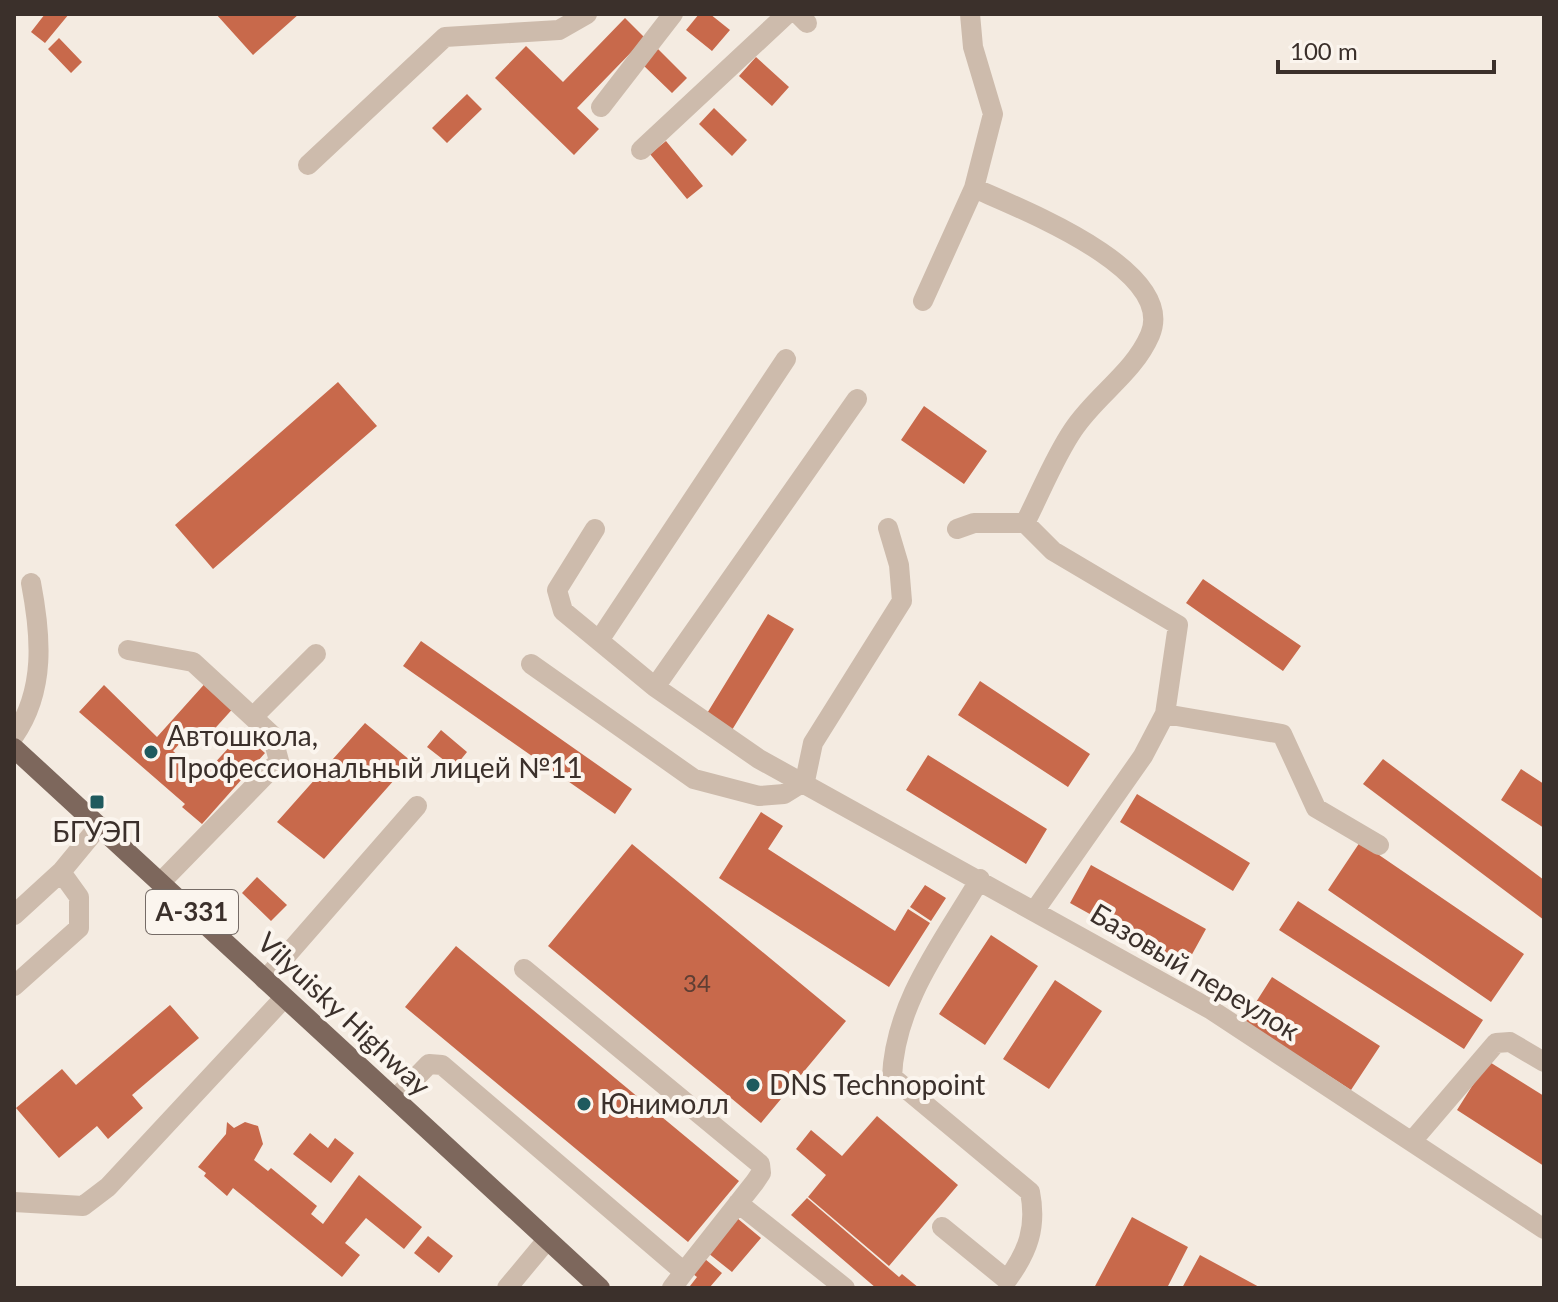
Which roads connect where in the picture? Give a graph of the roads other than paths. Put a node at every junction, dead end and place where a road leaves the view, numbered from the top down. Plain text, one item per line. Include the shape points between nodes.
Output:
1 (587, 14) edge
2 (673, 14) edge
3 (787, 14) edge
4 (970, 14) edge
5 (601, 107) dead end
6 (641, 150) dead end
7 (308, 165) dead end
8 (974, 188) junction
9 (923, 301) dead end
10 (786, 359) dead end
11 (857, 399) dead end
12 (1025, 523) junction
13 (888, 528) dead end
14 (595, 529) dead end
15 (957, 529) dead end
16 (31, 583) dead end
17 (600, 639) junction
18 (128, 650) dead end
19 (316, 654) dead end
20 (531, 664) dead end
21 (655, 687) junction
22 (1165, 714) junction
23 (253, 717) junction
24 (14, 736) edge
25 (14, 748) edge
26 (805, 781) junction
27 (417, 806) dead end
28 (99, 826) junction
29 (1379, 845) dead end
30 (61, 872) junction
31 (980, 879) junction
32 (160, 883) junction
33 (1035, 910) junction
34 (14, 915) edge
35 (524, 969) dead end
36 (265, 980) junction
37 (14, 986) edge
38 (284, 998) junction
39 (1544, 1062) edge
40 (395, 1099) junction
41 (1413, 1140) junction
42 (14, 1202) edge
43 (738, 1203) junction
44 (942, 1227) dead end
45 (1544, 1229) edge
46 (547, 1240) junction
47 (678, 1280) edge
48 (507, 1288) edge
49 (600, 1288) edge
50 (845, 1288) edge

1 - 7 street via 559,30 445,37
2 - 5 street
3 - 6 street
4 - 8 street via 976,62 993,114
8 - 9 street
8 - 12 street via 1065,231 1123,266 1138,282 1153,317 1140,353 1073,428
10 - 17 street
11 - 21 street
12 - 15 street via 974,523
12 - 22 street via 1053,551 1178,625
13 - 26 street via 902,601 813,743
14 - 17 street, Базовый переулок via 557,590 563,611
16 - 24 street via 39,663 34,696
17 - 21 street, Базовый переулок
18 - 23 street via 193,662
19 - 23 street
20 - 26 street via 694,779 759,796 784,794
21 - 26 street, Базовый переулок via 759,759
22 - 29 street via 1282,734 1316,808
22 - 33 street via 1143,756
23 - 32 street via 272,735 279,761
25 - 28 main road, Vilyuisky Highway / А-331
26 - 31 street, Базовый переулок
27 - 36 street
28 - 30 street
28 - 32 main road, Vilyuisky Highway / А-331
30 - 34 street
30 - 37 street via 79,897 79,928
31 - 33 street, Базовый переулок
31 - 44 street via 905,1005 893,1046 892,1077 1030,1192 1034,1214 1026,1255 1007,1280
32 - 36 main road, Vilyuisky Highway / А-331
33 - 41 street, Базовый переулок via 1210,1009
35 - 43 street via 760,1164 761,1173
36 - 38 main road, Vilyuisky Highway / А-331
38 - 40 main road, Vilyuisky Highway / А-331
38 - 42 street via 83,1206
39 - 41 street via 1510,1042 1496,1043
40 - 46 main road, Vilyuisky Highway / А-331
40 - 47 street via 429,1064 442,1065
41 - 45 street, Базовый переулок
43 - 47 street
43 - 50 street
46 - 48 street
46 - 49 main road, Vilyuisky Highway / А-331

